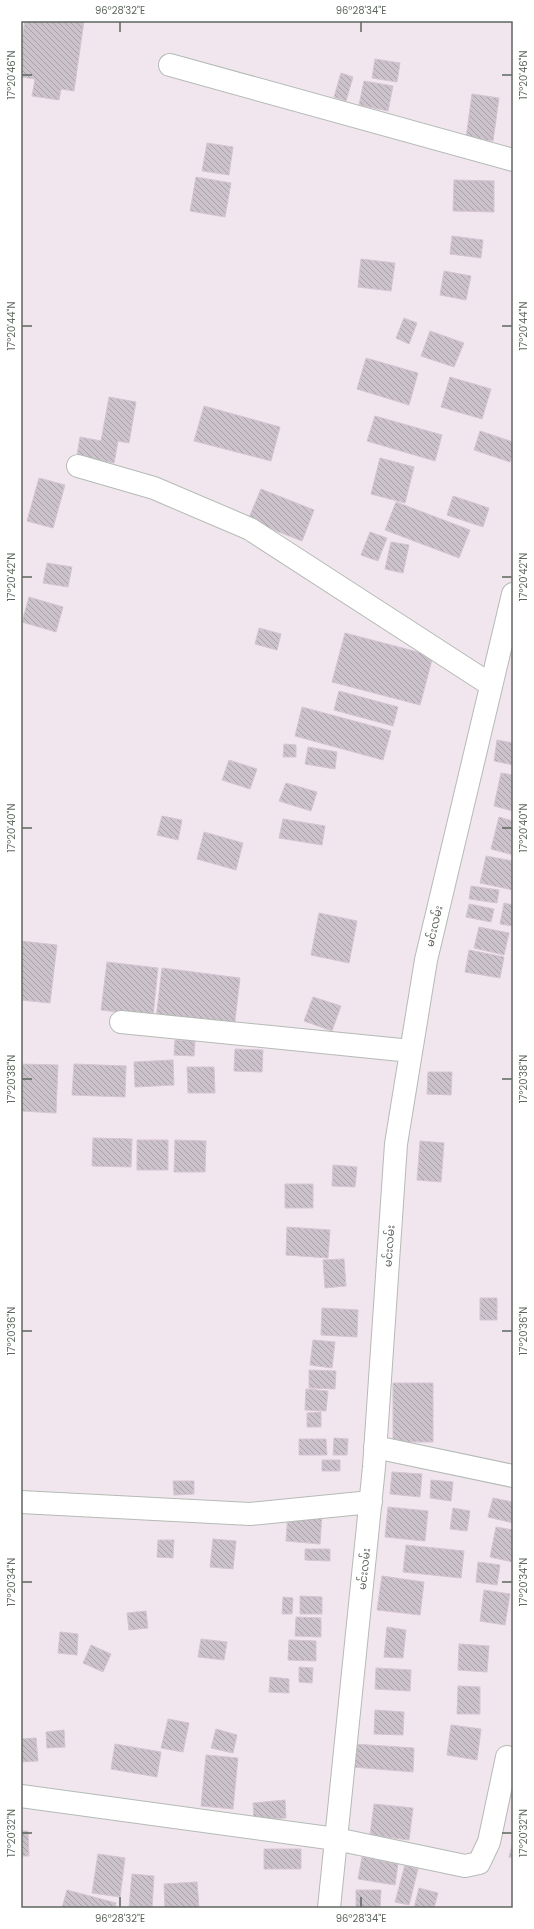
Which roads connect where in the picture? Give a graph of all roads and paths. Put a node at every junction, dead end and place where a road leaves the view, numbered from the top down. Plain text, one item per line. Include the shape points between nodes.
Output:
1 (170, 65) dead end
2 (513, 160) edge
3 (78, 466) dead end
4 (513, 594) edge
5 (491, 685) junction
6 (121, 1022) dead end
7 (412, 1051) junction
8 (375, 1447) junction
9 (513, 1476) edge
10 (21, 1502) edge
11 (371, 1502) junction
12 (507, 1757) dead end
13 (21, 1796) edge
14 (336, 1839) junction
15 (329, 1908) edge

1 - 2 street
3 - 5 street via 154,488 250,529
4 - 5 street, မင်းလမ်း
5 - 7 street, မင်းလမ်း via 426,960
6 - 7 street
7 - 8 street, မင်းလမ်း via 396,1144
8 - 9 street
8 - 11 street, မင်းလမ်း
10 - 11 street via 250,1514
11 - 14 street, မင်းလမ်း
12 - 14 street via 489,1842 479,1863 465,1866
13 - 14 street
14 - 15 street, မင်းလမ်း

